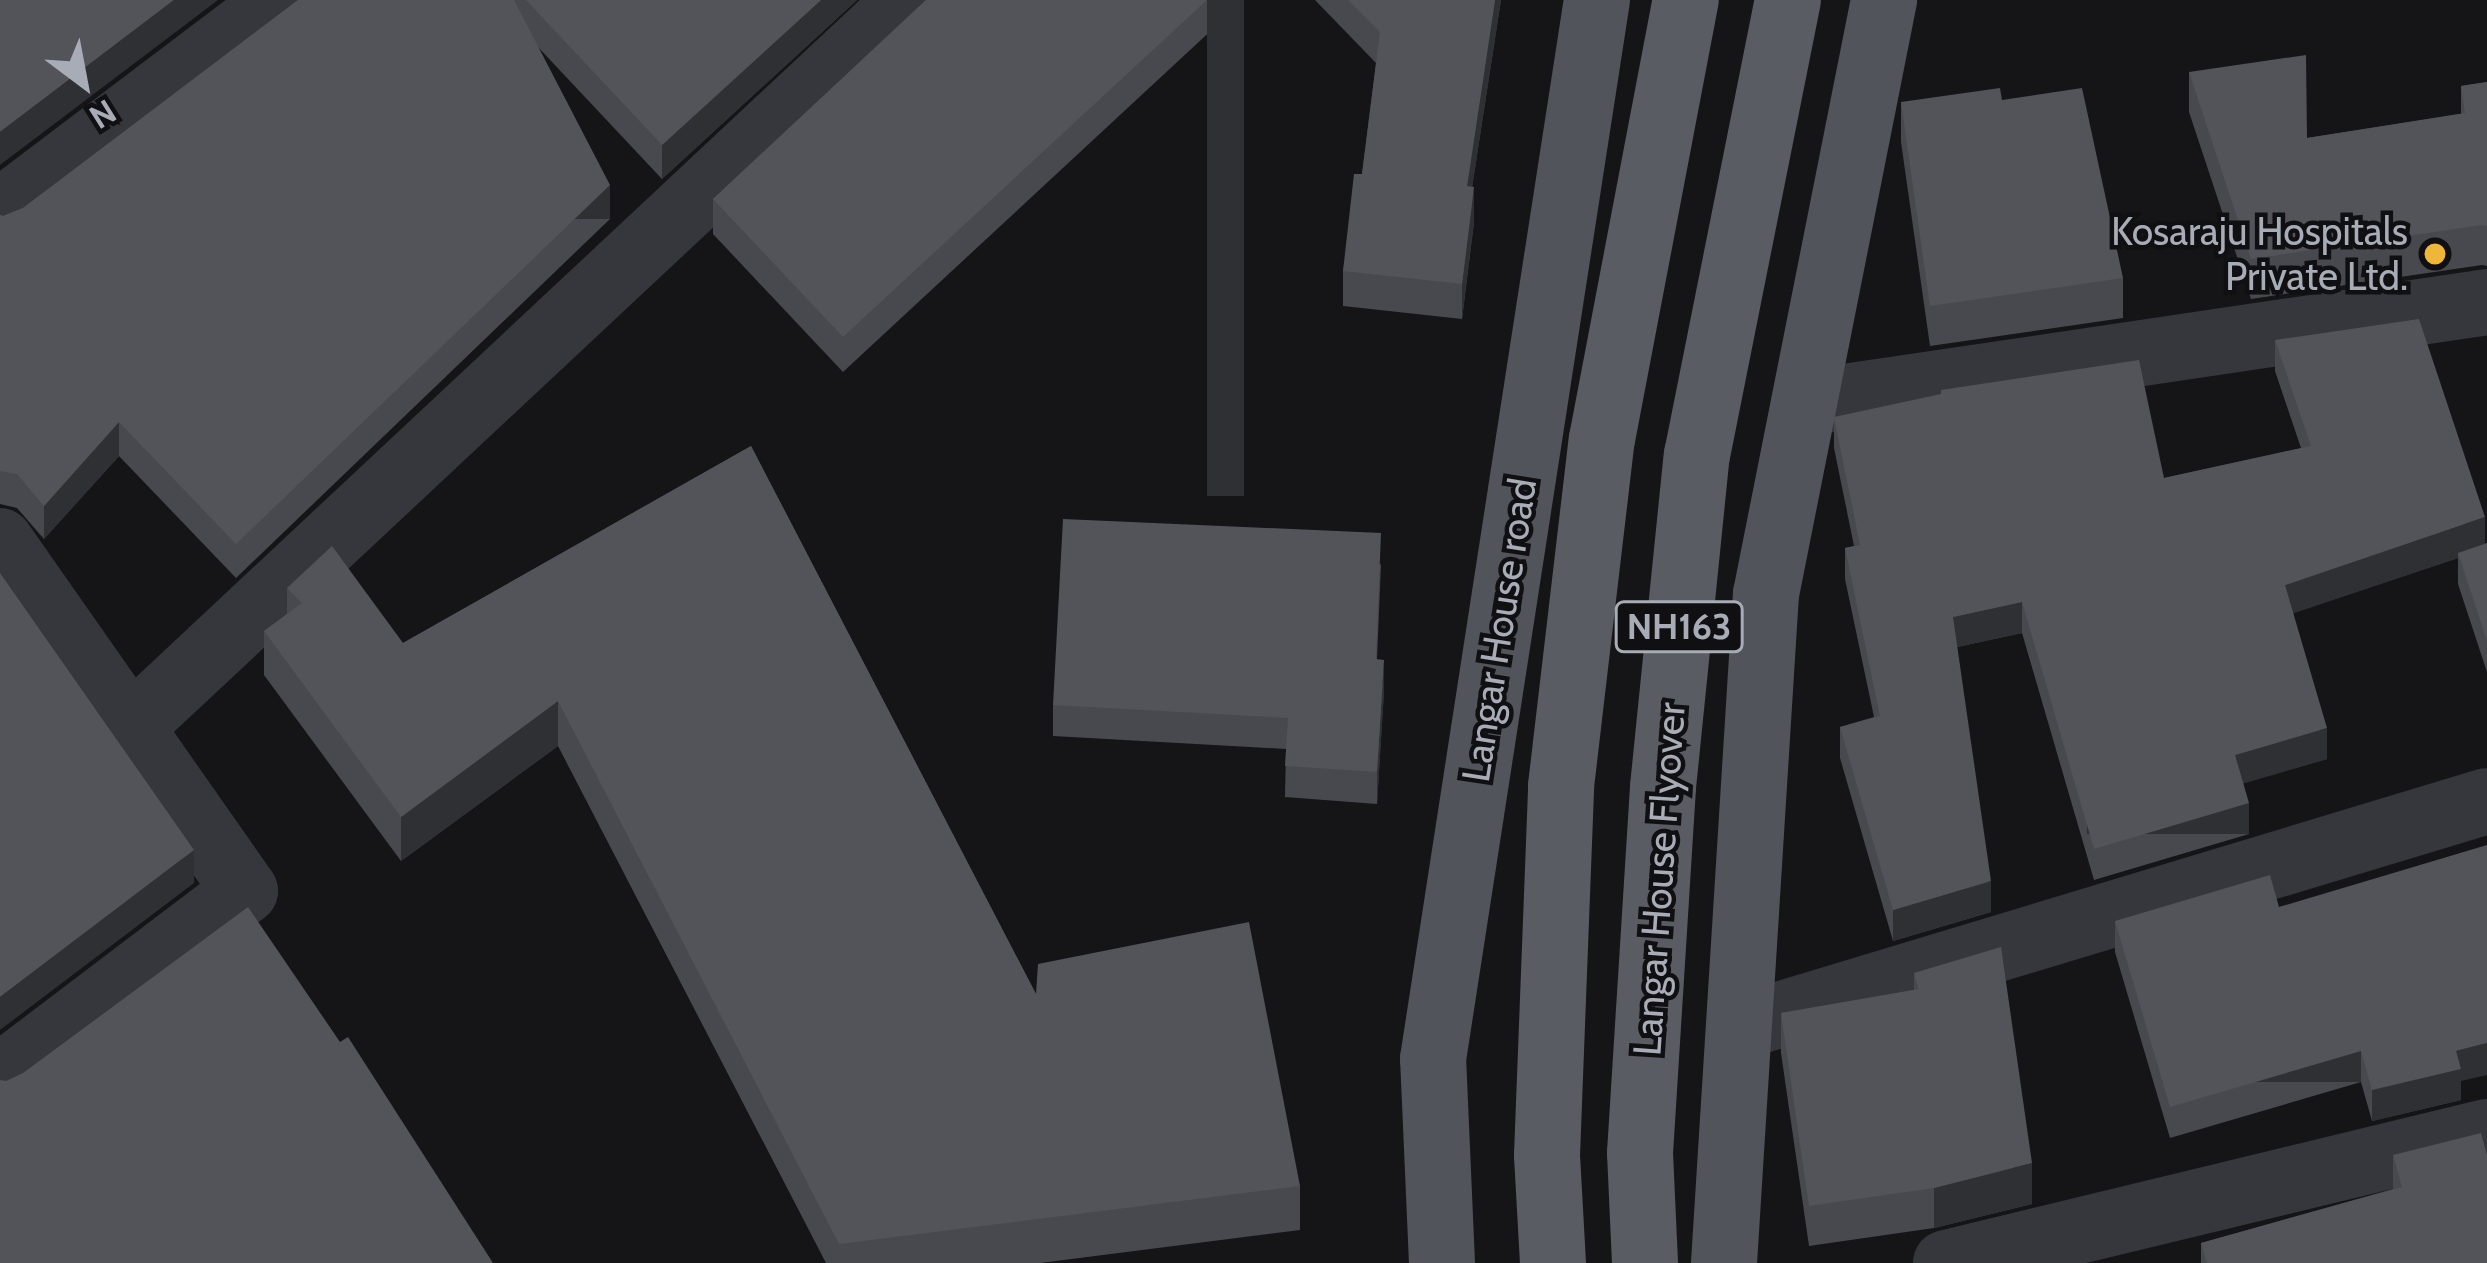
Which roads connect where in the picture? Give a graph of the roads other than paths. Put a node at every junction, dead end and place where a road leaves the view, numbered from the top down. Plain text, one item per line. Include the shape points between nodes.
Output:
1 (908, 0) edge
2 (1597, 0) edge
3 (1686, 0) edge
4 (1788, 0) edge
5 (1883, 0) edge
6 (241, 12) edge
7 (0, 212) edge
8 (2487, 302) edge
9 (1804, 403) junction
10 (0, 541) edge
11 (132, 726) junction
12 (2487, 801) edge
13 (1739, 1027) junction
14 (0, 1076) edge
15 (2487, 1132) edge
16 (1442, 1263) edge
17 (1553, 1263) edge
18 (1645, 1263) edge
19 (1724, 1263) edge
20 (1946, 1263) edge

1 - 11 street
2 - 16 main road, Langar House road via 1432,1059
3 - 17 highway, NH163 via 1602,439 1562,786 1547,1154
4 - 18 highway, Langar House Flyover / NH163 via 1697,455 1660,832 1640,1154
5 - 9 main road
6 - 7 street
8 - 9 street
9 - 13 main road via 1766,594
10 - 11 street
11 - 14 street via 245,890
12 - 13 street
13 - 19 main road
15 - 20 street

